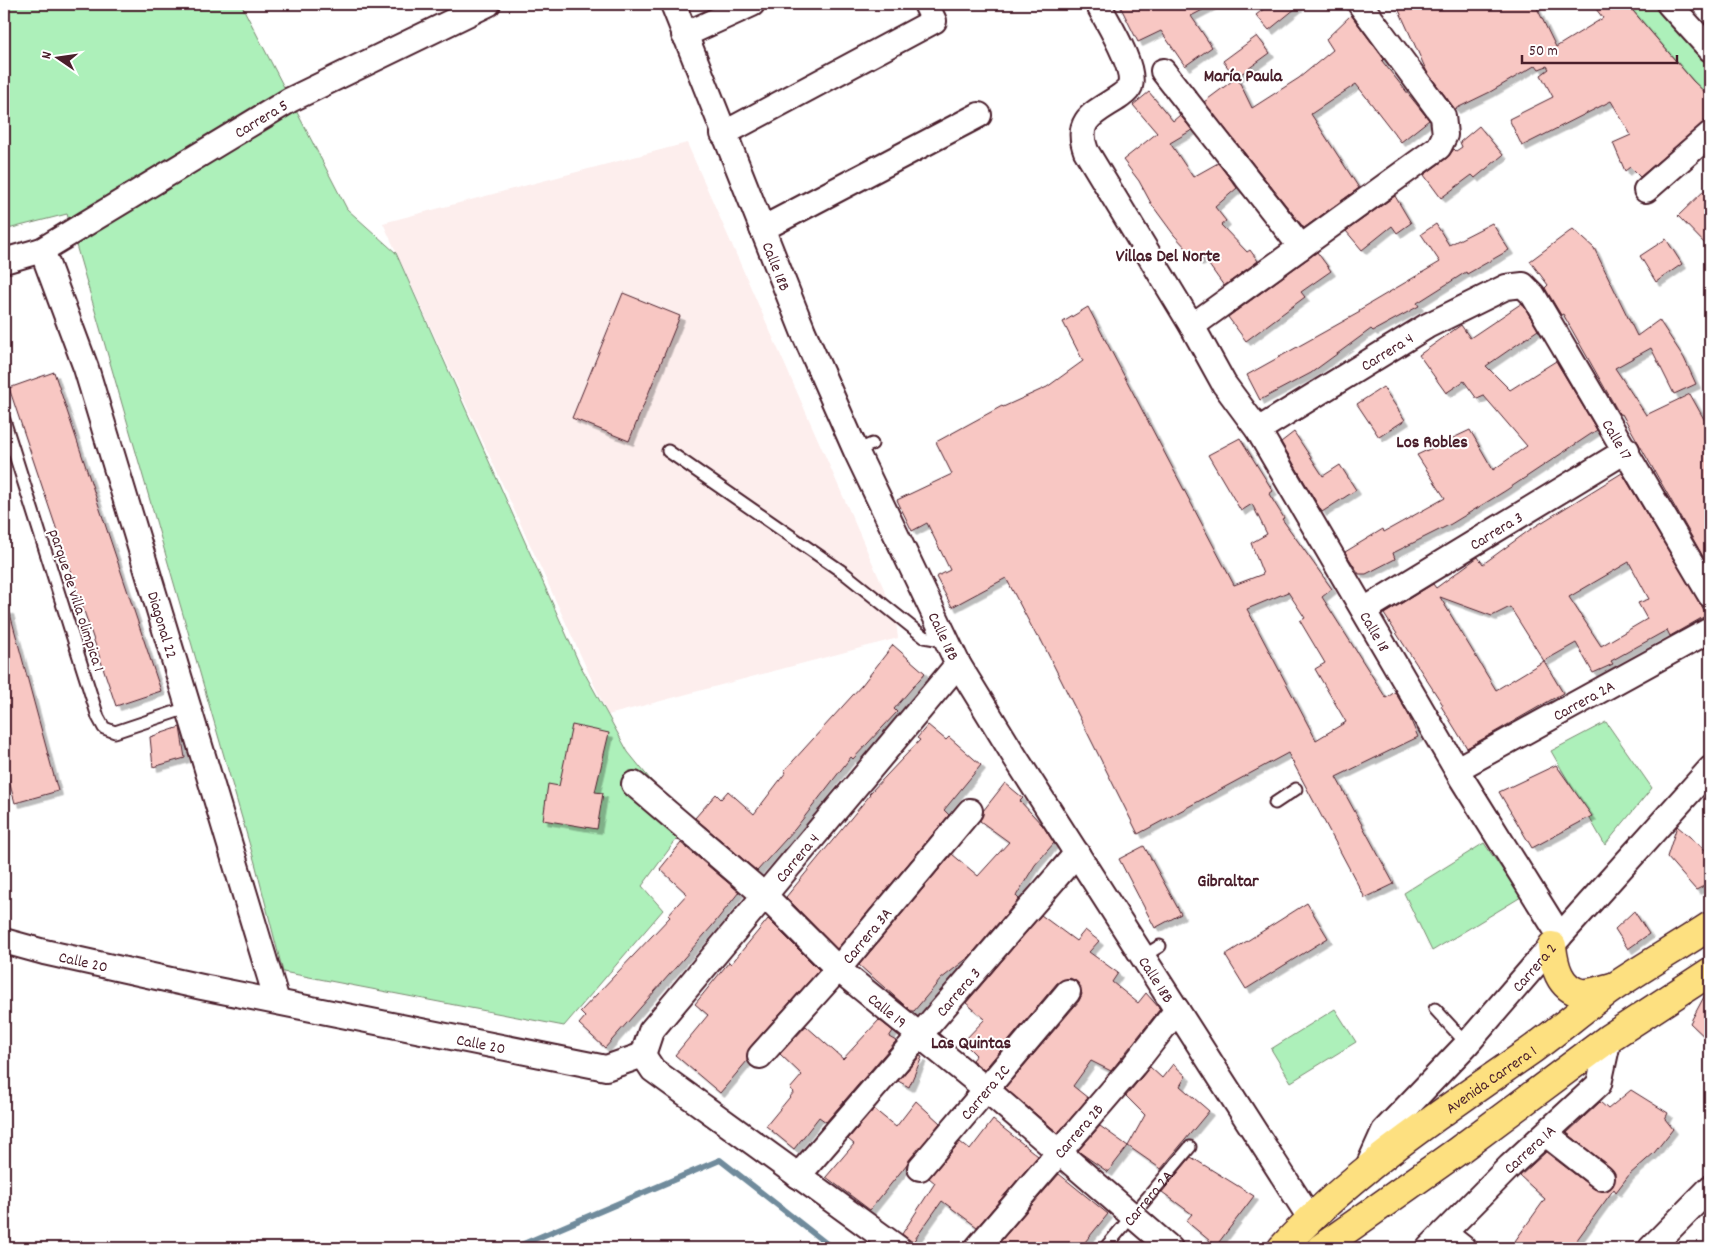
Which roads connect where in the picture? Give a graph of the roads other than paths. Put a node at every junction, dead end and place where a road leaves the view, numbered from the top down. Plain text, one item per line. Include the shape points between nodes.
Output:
1 (488, 4) edge
2 (673, 4) edge
3 (752, 4) edge
4 (926, 4) edge
5 (1098, 4) edge
6 (1360, 4) edge
7 (1669, 4) edge
8 (684, 35) junction
9 (1710, 49) edge
10 (1163, 71) dead end
11 (979, 115) dead end
12 (723, 134) junction
13 (1710, 134) edge
14 (1646, 190) dead end
15 (762, 229) junction
16 (1301, 247) junction
17 (42, 250) junction
18 (4, 261) edge
19 (1523, 285) joint
20 (1192, 326) junction
21 (4, 420) edge
22 (1258, 430) junction
23 (1627, 450) junction
24 (668, 451) dead end
25 (1710, 595) edge
26 (1364, 610) junction
27 (1710, 630) edge
28 (947, 641) junction
29 (958, 664) junction
30 (190, 707) junction
31 (1457, 769) junction
32 (1710, 769) edge
33 (634, 784) dead end
34 (1296, 789) dead end
35 (1275, 803) dead end
36 (970, 811) dead end
37 (1077, 854) junction
38 (764, 895) junction
39 (1710, 926) edge
40 (4, 941) edge
41 (1556, 941) junction
42 (838, 969) junction
43 (1710, 972) edge
44 (1614, 987) junction
45 (1068, 992) dead end
46 (276, 1002) junction
47 (1435, 1008) dead end
48 (1177, 1010) junction
49 (919, 1036) junction
50 (1609, 1038) junction
51 (1467, 1044) junction
52 (1531, 1050) junction
53 (643, 1055) junction
54 (760, 1056) dead end
55 (987, 1090) junction
56 (1490, 1127) junction
57 (1546, 1134) junction
58 (1190, 1146) dead end
59 (1058, 1152) junction
60 (920, 1168) dead end
61 (1366, 1171) junction
62 (798, 1176) junction
63 (1602, 1178) dead end
64 (1710, 1188) edge
65 (1132, 1216) junction
66 (1310, 1218) junction
67 (1349, 1227) junction
68 (1437, 1241) edge
69 (898, 1248) edge
70 (977, 1248) edge
71 (1104, 1248) edge
72 (1170, 1248) edge
73 (1282, 1248) edge
74 (1321, 1248) edge
75 (1463, 1248) edge
76 (1651, 1248) edge

1 - 17 street, Carrera 5 via 290,100
2 - 8 street, Calle 18B
3 - 8 street
4 - 12 street via 934,21
5 - 20 street, Calle 18 via 1130,68 1130,86 1125,93 1087,118 1081,139
6 - 16 street via 1443,116 1445,135 1439,147
7 - 9 street
8 - 12 street, Calle 18B
10 - 16 street
11 - 15 street
12 - 15 street, Calle 18B
13 - 14 street
15 - 28 street, Calle 18B via 803,331 864,448
16 - 20 street
17 - 18 street, Carrera 5
17 - 30 street, Diagonal 22 via 86,368
19 - 22 street, Carrera 4 via 1506,287 1428,326
19 - 23 street, Calle 17 via 1534,294
20 - 22 street, Calle 18 via 1224,384
21 - 30 lane, parque de villa olimpica 1 via 104,728 115,732
22 - 26 street, Calle 18
23 - 25 street, Calle 17
23 - 26 street, Carrera 3
24 - 28 lane via 844,573 924,637
26 - 31 street, Calle 18
27 - 31 street, Carrera 2A
28 - 29 street, Calle 18B
29 - 37 street, Calle 18B
29 - 38 street, Carrera 4
30 - 46 street, Diagonal 22
31 - 41 street, Calle 18
32 - 41 street, Carrera 2
33 - 38 street, Calle 19
34 - 35 lane
36 - 42 street, Carrera 3A
37 - 48 street, Calle 18B via 1151,951
37 - 49 street, Carrera 3
38 - 42 street, Calle 19
38 - 53 street, Carrera 4 via 651,1031
39 - 44 main road, Avenida Carrera 1
40 - 46 street, Calle 20
41 - 44 main road via 1557,973 1571,988 1583,993
41 - 51 street, Carrera 2
42 - 49 street, Calle 19
42 - 54 street, Carrera 3A
43 - 50 main road
44 - 52 main road, Avenida Carrera 1
45 - 55 street, Carrera 2C
46 - 53 street, Calle 20 via 606,1068
47 - 51 lane
48 - 59 street, Carrera 2B
48 - 66 street, Calle 18B
49 - 55 street, Calle 19
49 - 62 street, Carrera 3
50 - 56 main road
50 - 57 street, Carrera 1A via 1598,1084
51 - 61 street, Carrera 2 via 1384,1131
52 - 56 main road via 1476,1099 1470,1117 1474,1124
52 - 61 main road, Avenida Carrera 1
53 - 62 street via 653,1070
55 - 59 street, Calle 19
55 - 60 street, Carrera 2C
56 - 67 main road
57 - 63 street
57 - 68 street, Carrera 1A
58 - 65 lane, Carrera 2A
59 - 65 street, Calle 19
59 - 70 street, Carrera 2B
61 - 66 main road, Avenida Carrera 1
61 - 67 main road
62 - 69 street
64 - 76 street
65 - 71 lane, Carrera 2A
65 - 72 street, Calle 19
66 - 73 main road, Avenida Carrera 1
67 - 74 main road
68 - 75 street

